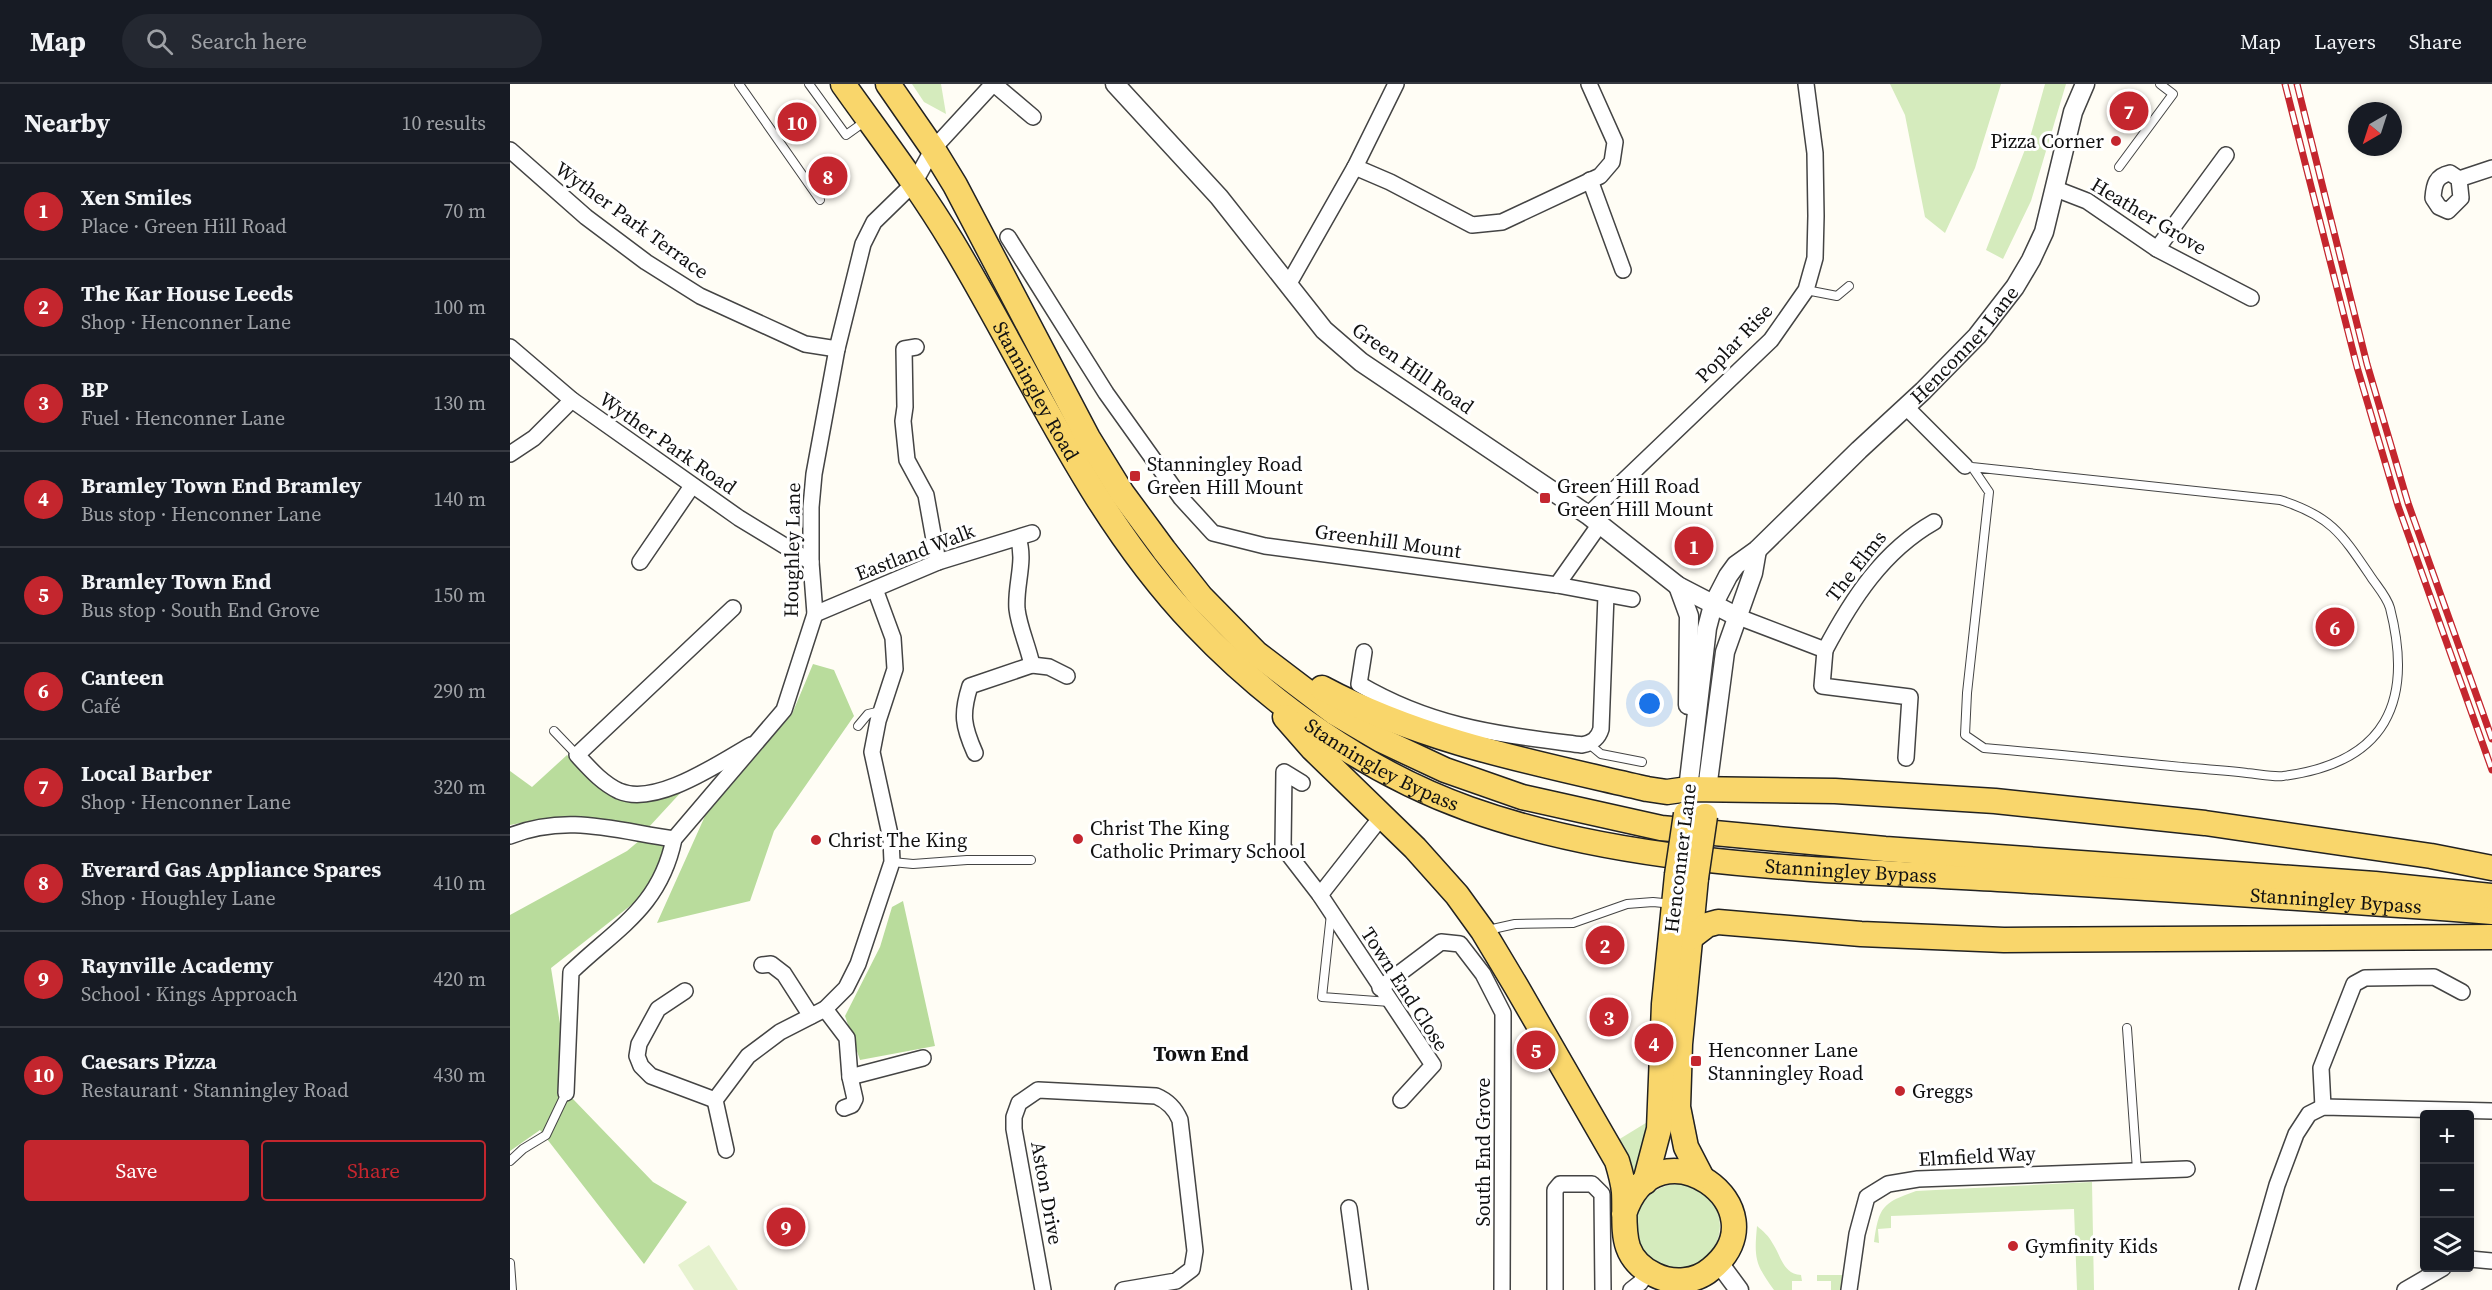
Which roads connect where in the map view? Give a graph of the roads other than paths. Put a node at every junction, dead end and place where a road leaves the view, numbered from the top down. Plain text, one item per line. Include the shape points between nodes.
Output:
1 (739, 84) edge
2 (809, 84) edge
3 (843, 84) edge
4 (888, 84) edge
5 (993, 84) edge
6 (1115, 84) edge
7 (1396, 84) edge
8 (1590, 84) edge
9 (1806, 84) edge
10 (2085, 84) edge
11 (2160, 84) edge
12 (1033, 117) dead end
13 (868, 119) junction
14 (933, 149) junction
15 (510, 150) edge
16 (2226, 154) dead end
17 (1355, 167) junction
18 (2119, 167) dead end
19 (2492, 168) edge
20 (2459, 179) dead end
21 (1590, 180) junction
22 (914, 183) junction
23 (2056, 189) junction
24 (820, 200) dead end
25 (1008, 237) dead end
26 (2157, 249) junction
27 (1623, 270) dead end
28 (1288, 285) junction
29 (1849, 286) dead end
30 (1806, 290) junction
31 (2251, 298) dead end
32 (510, 347) edge
33 (916, 347) dead end
34 (837, 349) junction
35 (572, 400) junction
36 (1906, 407) junction
37 (510, 454) edge
38 (1969, 467) junction
39 (692, 486) junction
40 (1594, 520) junction
41 (1934, 522) dead end
42 (1757, 550) junction
43 (640, 562) dead end
44 (811, 562) junction
45 (938, 562) junction
46 (1557, 585) junction
47 (1678, 586) junction
48 (875, 589) junction
49 (1606, 594) junction
50 (1632, 599) dead end
51 (1713, 605) junction
52 (733, 608) dead end
53 (815, 614) junction
54 (1736, 615) junction
55 (1825, 650) junction
56 (1364, 652) dead end
57 (1256, 653) junction
58 (1032, 664) junction
59 (1067, 676) dead end
60 (1251, 678) junction
61 (881, 711) junction
62 (858, 726) dead end
63 (555, 731) dead end
64 (1694, 734) junction
65 (759, 741) junction
66 (1589, 744) junction
67 (975, 753) dead end
68 (577, 755) junction
69 (1906, 758) dead end
70 (1642, 762) dead end
71 (1302, 783) dead end
72 (1698, 789) junction
73 (1382, 816) junction
74 (510, 836) edge
75 (674, 839) junction
76 (1031, 860) dead end
77 (892, 862) junction
78 (2492, 868) edge
79 (1687, 876) junction
80 (1320, 895) junction
81 (2492, 896) edge
82 (1674, 904) junction
83 (2492, 912) edge
84 (1331, 914) junction
85 (1483, 931) junction
86 (2492, 937) edge
87 (1690, 938) junction
88 (762, 965) dead end
89 (1380, 988) junction
90 (685, 991) dead end
91 (2462, 992) dead end
92 (1390, 1002) junction
93 (825, 1009) junction
94 (811, 1016) junction
95 (2127, 1028) dead end
96 (923, 1058) dead end
97 (850, 1077) junction
98 (566, 1093) joint
99 (715, 1100) junction
100 (1401, 1100) dead end
101 (2323, 1107) junction
102 (844, 1108) dead end
103 (2492, 1111) edge
104 (726, 1150) dead end
105 (510, 1161) edge
106 (2187, 1169) dead end
107 (2137, 1170) junction
108 (1701, 1176) junction
109 (1645, 1182) junction
110 (1349, 1208) dead end
111 (1624, 1214) junction
112 (2474, 1259) edge
113 (2492, 1261) edge
114 (510, 1263) edge
115 (1719, 1263) junction
116 (1648, 1272) junction
117 (2436, 1272) edge
118 (1678, 1286) edge
119 (512, 1290) edge
120 (1043, 1290) edge
121 (1123, 1290) edge
122 (1360, 1290) edge
123 (1502, 1290) edge
124 (1555, 1290) edge
125 (1603, 1290) edge
126 (1631, 1290) edge
127 (1739, 1290) edge
128 (1849, 1290) edge
129 (2247, 1290) edge
130 (2405, 1290) edge

1 - 24 lane
2 - 13 lane via 846,135
3 - 13 main road, Stanningley Road
4 - 14 main road, Stanningley Road
5 - 12 street, Houghley Lane
5 - 14 street, Houghley Lane
6 - 28 street, Green Hill Road via 1219,197
7 - 17 street
8 - 21 street via 1616,142 1612,162 1600,176
9 - 30 street, Poplar Rise via 1815,153 1816,216 1815,258
10 - 23 street, Henconner Lane via 2073,112
11 - 18 lane via 2173,94
13 - 22 main road, Stanningley Road
14 - 22 street, Houghley Lane
14 - 57 main road, Stanningley Road via 1088,438 1122,493 1201,597
15 - 34 street, Wyther Park Terrace via 586,217 700,296 805,344
16 - 26 street
17 - 21 street via 1472,225 1502,222
17 - 28 street
19 - 20 street
21 - 27 street
22 - 34 street, Houghley Lane via 874,222 863,244
22 - 60 main road, Stanningley Road via 953,243 1072,458 1145,567 1193,623
23 - 26 street, Heather Grove via 2086,201
23 - 36 street, Henconner Lane via 2044,232 2015,286 1977,336
25 - 46 street, Greenhill Mount via 1106,393 1181,498 1213,533 1265,546
26 - 31 street, Heather Grove
28 - 40 street, Green Hill Road via 1324,330 1360,362
29 - 30 lane via 1837,296
30 - 40 street, Poplar Rise via 1771,340
32 - 35 street, Wyther Park Road
33 - 45 street via 904,349 903,421 908,460 926,495
34 - 44 street, Houghley Lane via 814,474
35 - 37 street via 534,438
35 - 39 street, Wyther Park Road
36 - 38 street
36 - 42 street, Henconner Lane
38 - 38 lane via 2280,501 2307,508 2327,521 2347,542 2389,604 2397,638 2398,669 2394,703 2385,726 2364,747 2337,762 2281,776 1984,748 1965,735 1989,492
39 - 43 street
39 - 44 street, Wyther Park Road
40 - 46 street
40 - 47 street, Green Hill Road
41 - 55 street, The Elms via 1904,541 1876,570
42 - 51 street, Henconner Lane via 1736,565
42 - 54 street, Henconner Lane via 1753,573
44 - 53 street, Houghley Lane
45 - 48 street, Eastland Walk
45 - 58 street, Eastland Walk via 1025,536 1017,611
46 - 49 street, Greenhill Mount
47 - 51 street, Green Hill Road
47 - 64 street via 1689,616 1688,704
48 - 53 street, Eastland Walk
48 - 61 street via 893,638 895,669
49 - 50 street, Greenhill Mount
49 - 66 street via 1601,729
51 - 54 street
51 - 64 street, Henconner Lane
52 - 68 street
53 - 65 street, Houghley Lane via 784,710
54 - 55 street
54 - 72 street, Henconner Lane
55 - 69 street, The Elms via 1822,686 1910,697
56 - 66 street via 1359,684 1399,705 1489,733
57 - 72 main road via 1338,697 1423,732 1647,789
57 - 81 main road, Stanningley Bypass via 1335,713 1445,770 1522,797 1661,828
58 - 59 street
58 - 67 street via 970,686 963,708 966,732
60 - 73 main road via 1313,749
60 - 83 main road, Stanningley Bypass via 1362,760 1423,790 1468,809 1594,843 1651,853 1766,864
61 - 62 lane via 868,714
61 - 77 street via 872,752 891,839
63 - 68 lane
64 - 72 street, Henconner Lane
65 - 68 street via 665,791 642,795 608,785
65 - 75 street, Houghley Lane
66 - 70 lane via 1601,754
71 - 80 street, Town End Close via 1277,770 1283,847
72 - 78 main road via 1835,791 1995,801 2205,823
72 - 79 main road, Henconner Lane, bridge
73 - 80 street
73 - 85 main road via 1416,848
74 - 75 street via 558,825 596,824
75 - 98 street, Houghley Lane via 671,856 652,896 571,972
76 - 77 lane
77 - 93 street via 858,964 846,988
79 - 82 main road, Henconner Lane
79 - 87 main road, Henconner Lane
80 - 84 street, Town End Close
82 - 85 lane via 1627,904 1573,923 1515,924
82 - 109 main road, Henconner Lane via 1661,1036 1659,1129
84 - 89 street, Town End Close
84 - 92 lane via 1322,997
85 - 111 main road via 1617,1161 1624,1191
86 - 87 main road via 2004,940 1718,922
87 - 108 main road, Henconner Lane via 1678,1107 1686,1147
88 - 94 street via 771,964 784,974
89 - 92 street, Town End Close
89 - 123 street, South End Grove via 1441,942 1460,944 1483,974 1503,1013
90 - 99 street via 658,1009 639,1044 637,1056 651,1076
91 - 101 street via 2434,977 2365,978 2354,984 2321,1068
92 - 100 street, Town End Close via 1432,1065
93 - 94 street
93 - 97 street via 847,1038
94 - 99 street via 780,1032 748,1056
95 - 107 lane
96 - 97 street
97 - 102 street via 855,1099 852,1106
98 - 105 lane via 546,1135
99 - 104 street
101 - 103 street
101 - 129 street via 2309,1114 2296,1134
106 - 107 street, Elmfield Way
107 - 128 street, Elmfield Way via 1918,1179 1888,1184 1867,1197
108 - 109 main road via 1672,1171
108 - 115 main road via 1714,1185 1732,1212 1730,1245
109 - 111 main road
110 - 122 street
111 - 116 main road via 1627,1246
112 - 113 street
114 - 119 lane
115 - 118 main road
115 - 127 street
116 - 118 main road
116 - 126 street
117 - 130 street
120 - 121 street, Aston Drive via 1014,1129 1019,1103 1038,1090 1156,1096 1169,1103 1180,1120 1195,1251 1192,1269 1176,1281
124 - 125 street via 1555,1190 1560,1184 1592,1184 1602,1194

